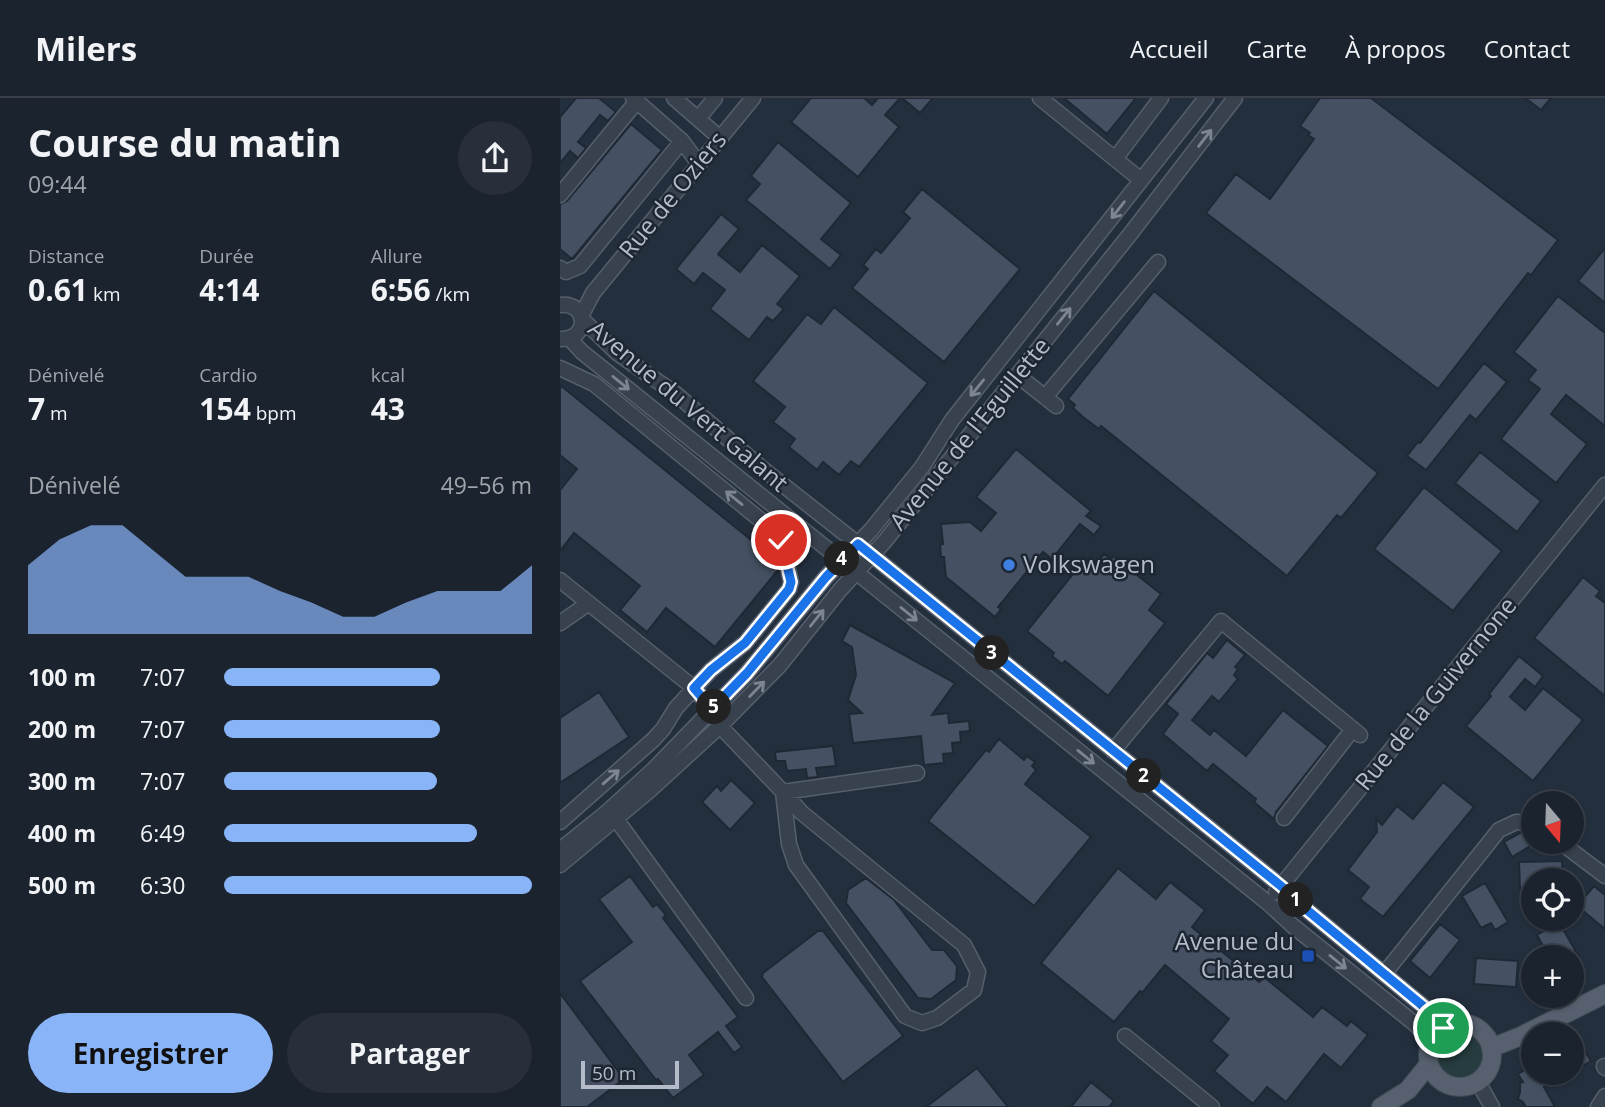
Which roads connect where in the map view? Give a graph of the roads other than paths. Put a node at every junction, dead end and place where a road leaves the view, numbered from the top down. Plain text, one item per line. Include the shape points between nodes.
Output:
1 (674, 98) edge
2 (715, 98) edge
3 (753, 98) edge
4 (1161, 98) edge
5 (1206, 98) edge
6 (1235, 98) edge
7 (635, 100) edge
8 (1046, 100) edge
9 (698, 119) junction
10 (720, 138) junction
11 (682, 141) junction
12 (1115, 159) junction
13 (699, 164) junction
14 (1141, 180) junction
15 (560, 195) edge
16 (1158, 262) dead end
17 (560, 268) edge
18 (569, 309) edge
19 (563, 340) edge
20 (560, 368) edge
21 (1017, 375) junction
22 (1605, 485) edge
23 (858, 544) junction
24 (872, 555) junction
25 (842, 559) junction
26 (856, 571) junction
27 (560, 580) edge
28 (589, 603) junction
29 (560, 623) edge
30 (694, 688) junction
31 (712, 709) junction
32 (720, 726) junction
33 (1113, 751) junction
34 (917, 773) dead end
35 (783, 792) junction
36 (1284, 818) dead end
37 (616, 819) junction
38 (560, 822) edge
39 (1521, 822) edge
40 (560, 850) edge
41 (1576, 854) edge
42 (560, 865) edge
43 (1605, 876) edge
44 (1281, 886) junction
45 (1268, 903) junction
46 (1384, 974) junction
47 (1605, 994) edge
48 (746, 998) dead end
49 (1437, 1035) junction
50 (1125, 1036) dead end
51 (1491, 1048) junction
52 (1429, 1065) junction
53 (1478, 1082) junction
54 (1444, 1083) junction
55 (1605, 1096) edge
56 (1212, 1107) edge
57 (1381, 1107) edge
58 (1403, 1107) edge
59 (1492, 1107) edge
60 (1598, 1107) edge

1 - 9 street
2 - 9 street
3 - 10 street, Rue de Oziers
4 - 12 street
5 - 14 street, Avenue de l'Eguillette
21 -> 6 street, Avenue de l'Eguillette
7 - 11 street
7 - 15 street
8 - 12 street
9 - 10 street
10 - 13 street, Rue de Oziers
11 - 13 street
11 - 17 street via 580,266 566,272
12 - 14 street
13 - 18 street, Rue de Oziers via 593,293
14 -> 23 street, Avenue de l'Eguillette
16 - 21 street via 1051,401
18 - 19 street, Rue de Oziers via 582,324
18 - 23 street, Avenue du Vert Galant via 617,353 676,394
19 -> 25 street, Avenue du Vert Galant
30 -> 20 street via 745,643 789,589 781,540 594,384
21 - 24 street, Avenue de l'Eguillette
22 - 44 street, Rue de la Guivernone
23 - 24 street, Avenue du Vert Galant
23 - 25 street, Avenue de l'Eguillette
24 - 26 street, Avenue de l'Eguillette
24 - 33 street, Avenue du Vert Galant
25 - 26 street, Avenue du Vert Galant
25 - 31 street, Avenue de l'Eguillette
32 -> 26 street, Avenue de l'Eguillette via 780,665
26 -> 45 street, Avenue du Vert Galant
27 - 28 street
28 - 29 street
28 - 30 street
30 - 31 street
38 -> 30 street via 653,740
31 - 32 street
31 - 40 street, Avenue de l'Eguillette via 653,770
32 - 35 street
32 - 37 street, Avenue de l'Eguillette
33 - 36 street via 1221,621 1357,732
33 - 44 street, Avenue du Vert Galant
34 - 35 street
35 - 35 street via 802,813 964,945 978,972 974,990 937,1018 922,1023 905,1016 796,865
37 - 42 street, Avenue de l'Eguillette
37 - 48 street
39 - 46 street via 1499,831
41 - 43 street
44 - 45 street, Rue de la Guivernone
44 - 46 street, Avenue du Vert Galant
45 -> 49 street, Avenue du Vert Galant via 1415,1024
46 - 49 street, Avenue du Vert Galant via 1429,1011
47 - 51 main road
49 - 51 main road via 1450,1025 1468,1024 1486,1036
49 - 52 main road via 1428,1052
50 - 56 street
51 - 53 main road via 1492,1059
52 - 54 main road
52 - 57 main road via 1408,1090
53 - 54 main road via 1455,1087
53 - 59 street
54 - 58 main road
55 - 60 street

